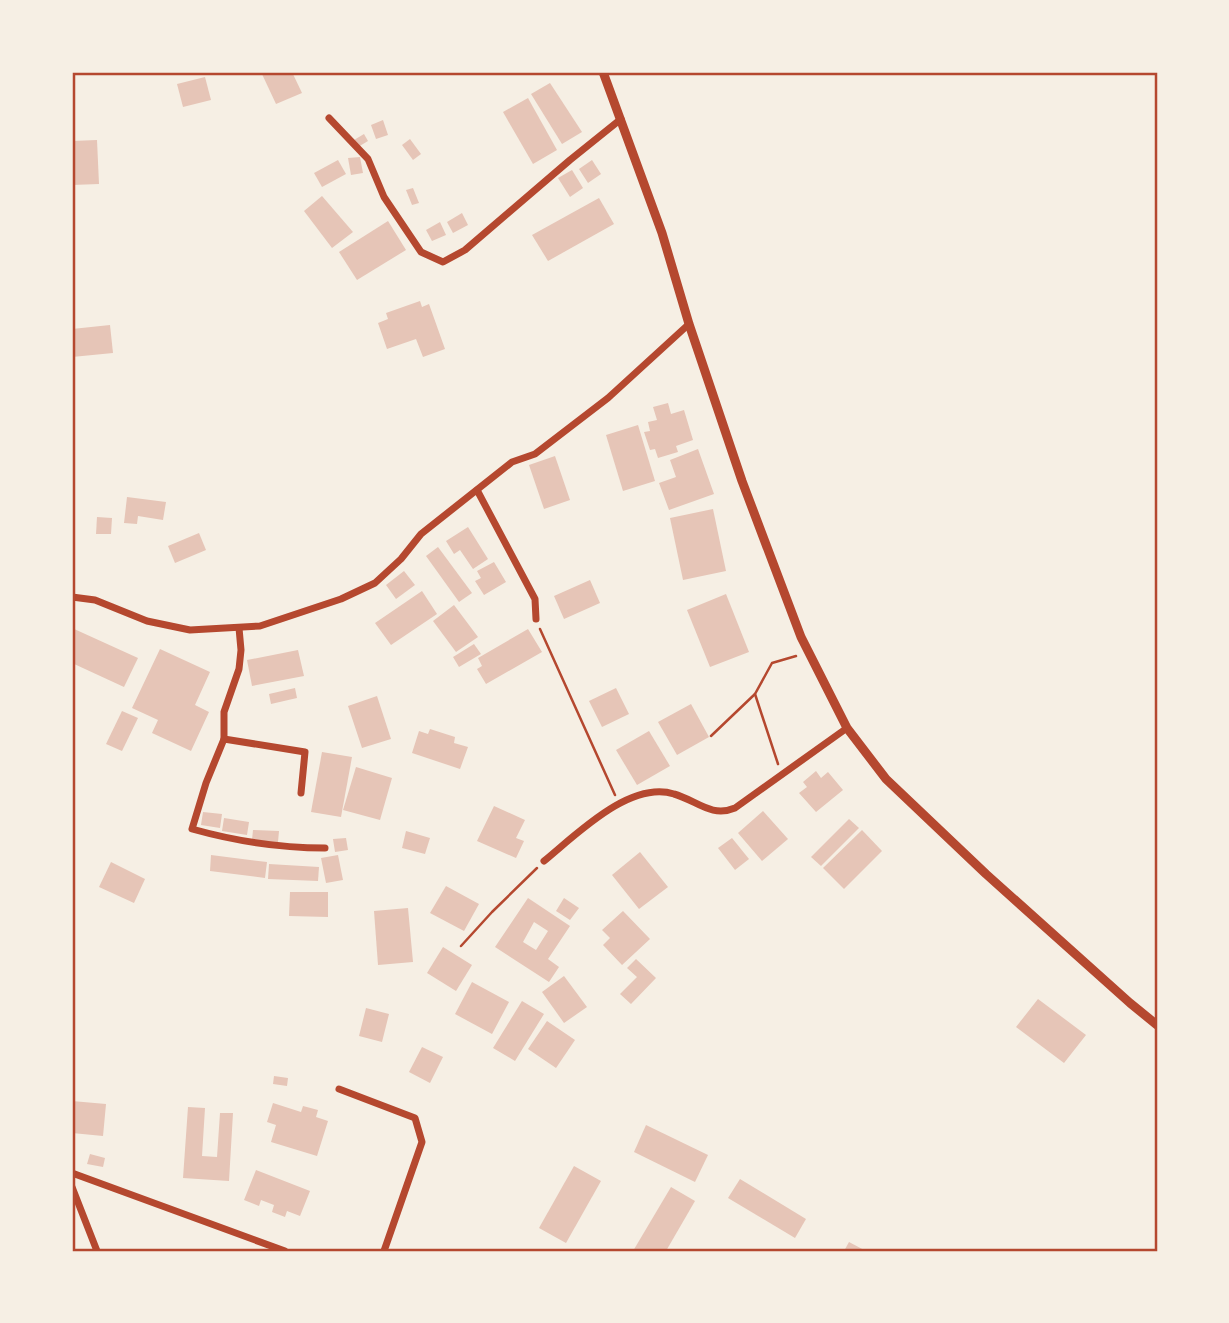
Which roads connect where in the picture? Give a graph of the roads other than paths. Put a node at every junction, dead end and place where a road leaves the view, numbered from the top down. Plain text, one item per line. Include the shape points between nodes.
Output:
1 (603, 72) edge
2 (329, 118) dead end
3 (621, 119) junction
4 (689, 324) junction
5 (477, 490) junction
6 (72, 597) edge
7 (536, 620) road end
8 (239, 628) junction
9 (847, 728) junction
10 (225, 738) junction
11 (301, 793) dead end
12 (325, 848) dead end
13 (544, 861) road end
14 (1157, 1025) edge
15 (339, 1089) dead end
16 (72, 1172) edge
17 (72, 1187) edge
18 (97, 1251) edge
19 (285, 1251) edge
20 (384, 1251) edge

1 - 3 street
2 - 3 street via 368,159 384,197 421,252 443,262 465,250
3 - 4 street via 663,233
4 - 5 street via 608,398 535,454 512,462
4 - 9 street via 801,636
5 - 7 street via 535,599
5 - 8 street via 421,534 375,583 260,626
6 - 8 street via 95,600 165,626
8 - 10 street via 239,669 224,712
9 - 13 street via 729,811 715,812 674,793 644,793 611,807
9 - 14 street via 887,779 976,865
10 - 11 street via 305,752
10 - 12 street via 192,829 292,848
15 - 20 street via 415,1118 422,1143
16 - 19 street
17 - 18 street

